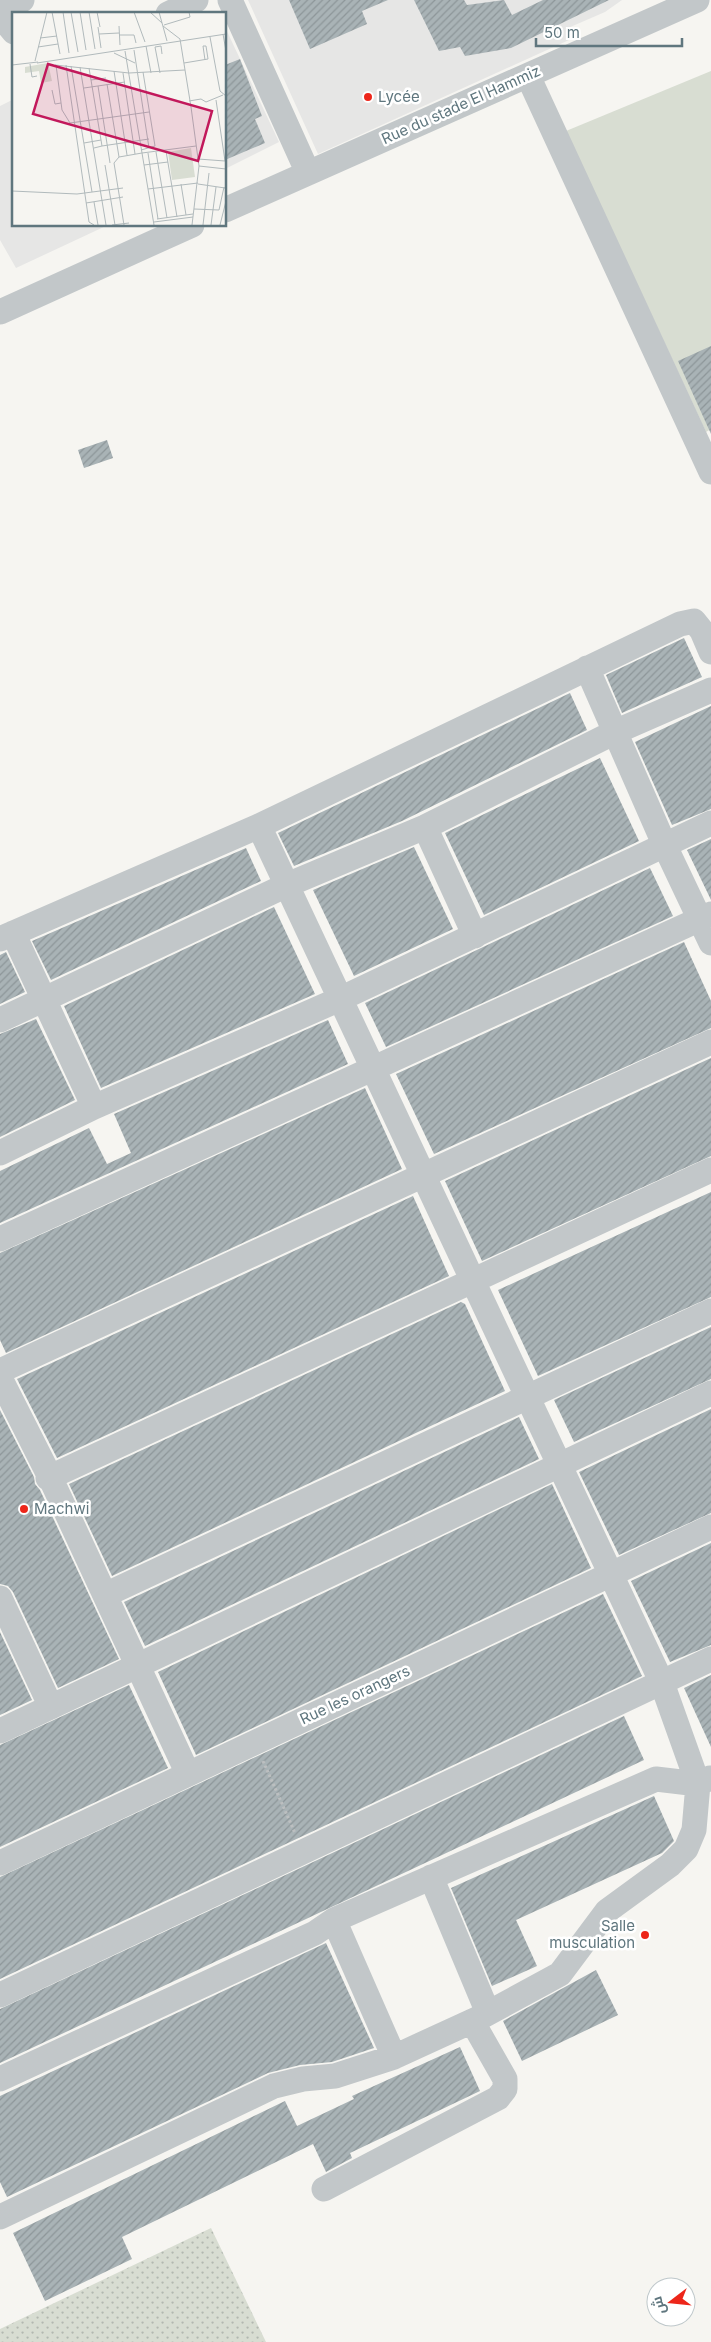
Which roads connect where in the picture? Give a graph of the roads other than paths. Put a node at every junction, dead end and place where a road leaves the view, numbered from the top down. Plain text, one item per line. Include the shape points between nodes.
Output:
1 (22, 0) edge
2 (196, 0) edge
3 (230, 0) edge
4 (690, 1) edge
5 (172, 12) edge
6 (0, 14) edge
7 (12, 29) edge
8 (528, 76) junction
9 (308, 173) junction
10 (226, 210) edge
11 (190, 226) edge
12 (0, 312) edge
13 (709, 461) edge
14 (711, 652) edge
15 (587, 668) junction
16 (711, 690) edge
17 (615, 732) junction
18 (711, 823) edge
19 (259, 826) junction
20 (425, 827) junction
21 (665, 846) junction
22 (287, 885) junction
23 (705, 916) edge
24 (6, 936) edge
25 (475, 936) junction
26 (711, 944) edge
27 (44, 999) junction
28 (340, 999) junction
29 (0, 1020) edge
30 (711, 1042) edge
31 (373, 1068) junction
32 (94, 1107) junction
33 (0, 1153) edge
34 (711, 1170) edge
35 (423, 1176) junction
36 (0, 1239) edge
37 (473, 1281) junction
38 (711, 1311) edge
39 (0, 1370) edge
40 (0, 1378) edge
41 (711, 1393) edge
42 (527, 1397) junction
43 (559, 1465) junction
44 (49, 1478) junction
45 (711, 1527) edge
46 (610, 1574) junction
47 (105, 1595) junction
48 (0, 1598) edge
49 (711, 1659) edge
50 (137, 1666) junction
51 (662, 1682) junction
52 (51, 1707) junction
53 (0, 1731) edge
54 (188, 1774) junction
55 (704, 1781) edge
56 (0, 1863) edge
57 (431, 1877) junction
58 (334, 1920) junction
59 (0, 1995) edge
60 (480, 2017) junction
61 (394, 2057) junction
62 (0, 2079) edge
63 (324, 2189) dead end
64 (0, 2217) edge

1 - 6 street
2 - 5 street
3 - 9 street
4 - 8 street, Rue du stade El Hammiz
6 - 7 street
8 - 9 street, Rue du stade El Hammiz
8 - 13 street
9 - 10 street, Rue du stade El Hammiz
11 - 12 street
14 - 15 street via 694,621 680,624
15 - 17 street
15 - 19 street
16 - 17 street
17 - 20 street
17 - 21 street
18 - 21 street
19 - 22 street
19 - 24 street
20 - 22 street
20 - 25 street
21 - 23 street
21 - 25 street
22 - 27 street
22 - 28 street
23 - 26 street
23 - 31 street
24 - 27 street
25 - 28 street
27 - 29 street
27 - 32 street
28 - 31 street
28 - 32 street
30 - 35 street
31 - 35 street
31 - 36 street
32 - 33 street
34 - 37 street
35 - 37 street
35 - 39 street
37 - 42 street
37 - 44 street
38 - 42 street
40 - 44 street
41 - 43 street
42 - 43 street
42 - 47 street
43 - 46 street
43 - 50 street
44 - 47 street
45 - 46 street, Rue les orangers
46 - 51 street
46 - 54 street, Rue les orangers
47 - 50 street
48 - 52 street
49 - 51 street
50 - 52 street
50 - 54 street
51 - 55 street
51 - 59 street
52 - 53 street
54 - 56 street, Rue les orangers
55 - 57 street via 656,1779
55 - 60 street via 694,1830 686,1849 608,1912 560,1974
57 - 58 street
57 - 60 street
58 - 61 street
58 - 62 street via 315,1933
60 - 61 street
60 - 63 street via 505,2078 505,2089 498,2098
61 - 64 street via 335,2076 274,2086

